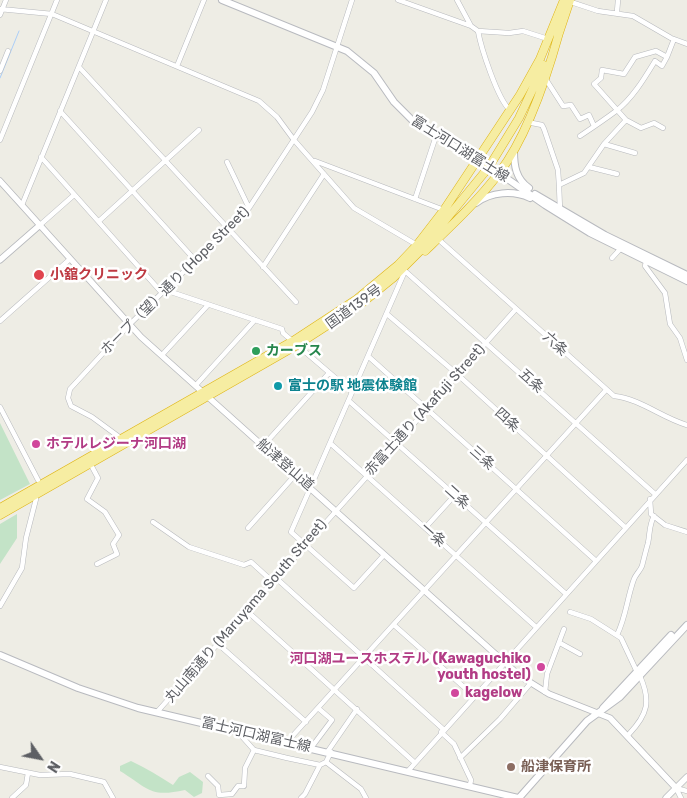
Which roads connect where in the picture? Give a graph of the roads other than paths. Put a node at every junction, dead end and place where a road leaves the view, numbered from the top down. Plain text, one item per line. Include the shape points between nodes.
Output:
1 (6, 0) edge
2 (58, 0) edge
3 (106, 0) edge
4 (204, 0) edge
5 (222, 0) edge
6 (352, 0) edge
7 (398, 0) edge
8 (457, 0) edge
9 (567, 0) edge
10 (618, 0) edge
11 (1, 9) edge
12 (617, 12) junction
13 (52, 14) junction
14 (0, 16) edge
15 (471, 26) junction
16 (478, 31) junction
17 (93, 32) junction
18 (559, 33) junction
19 (548, 39) junction
20 (674, 39) junction
21 (687, 44) edge
22 (336, 46) junction
23 (8, 52) dead end
24 (667, 57) junction
25 (177, 66) junction
26 (78, 67) junction
27 (0, 71) edge
28 (544, 77) junction
29 (510, 110) junction
30 (60, 111) junction
31 (616, 111) junction
32 (626, 120) junction
33 (527, 122) junction
34 (594, 126) junction
35 (663, 128) dead end
36 (199, 130) dead end
37 (436, 136) junction
38 (580, 136) dead end
39 (0, 140) edge
40 (294, 140) junction
41 (604, 144) junction
42 (514, 150) junction
43 (635, 153) dead end
44 (42, 157) junction
45 (166, 160) junction
46 (313, 161) junction
47 (227, 162) dead end
48 (478, 162) junction
49 (588, 167) junction
50 (499, 173) junction
51 (324, 174) junction
52 (617, 174) dead end
53 (0, 181) edge
54 (559, 185) junction
55 (132, 191) junction
56 (74, 195) junction
57 (415, 198) junction
58 (546, 203) junction
59 (22, 205) junction
60 (249, 208) junction
61 (467, 208) junction
62 (444, 210) junction
63 (559, 211) junction
64 (99, 221) junction
65 (40, 225) junction
66 (229, 229) junction
67 (438, 239) junction
68 (418, 245) junction
69 (622, 247) junction
70 (612, 258) dead end
71 (647, 258) junction
72 (70, 259) junction
73 (0, 260) edge
74 (195, 260) junction
75 (263, 267) junction
76 (405, 271) junction
77 (687, 274) edge
78 (393, 278) junction
79 (687, 281) edge
80 (163, 292) junction
81 (296, 302) dead end
82 (208, 305) junction
83 (516, 309) junction
84 (387, 314) junction
85 (255, 320) junction
86 (0, 321) edge
87 (129, 325) junction
88 (486, 342) junction
89 (295, 343) junction
90 (162, 355) junction
91 (369, 357) junction
92 (687, 360) edge
93 (329, 373) junction
94 (457, 374) junction
95 (196, 385) junction
96 (606, 390) junction
97 (352, 392) junction
98 (205, 395) junction
99 (349, 401) junction
100 (0, 408) edge
101 (426, 408) junction
102 (576, 423) junction
103 (687, 425) edge
104 (122, 439) junction
105 (330, 443) junction
106 (396, 443) junction
107 (263, 446) junction
108 (547, 455) junction
109 (90, 464) junction
110 (686, 464) edge
111 (296, 474) junction
112 (366, 476) junction
113 (38, 480) dead end
114 (310, 487) junction
115 (516, 489) junction
116 (455, 494) junction
117 (655, 494) junction
118 (36, 499) dead end
119 (650, 499) junction
120 (0, 508) edge
121 (335, 511) junction
122 (0, 515) edge
123 (654, 516) junction
124 (153, 522) dead end
125 (486, 523) junction
126 (248, 528) dead end
127 (425, 528) junction
128 (626, 528) junction
129 (687, 532) edge
130 (305, 544) junction
131 (384, 555) junction
132 (456, 555) junction
133 (595, 560) junction
134 (97, 564) dead end
135 (274, 580) junction
136 (425, 591) junction
137 (565, 593) junction
138 (0, 606) edge
139 (247, 611) junction
140 (570, 612) dead end
141 (687, 618) edge
142 (394, 625) junction
143 (687, 625) edge
144 (536, 627) junction
145 (564, 629) dead end
146 (617, 635) junction
147 (560, 643) junction
148 (218, 644) junction
149 (580, 654) dead end
150 (0, 655) edge
151 (365, 657) junction
152 (505, 662) junction
153 (639, 674) junction
154 (530, 684) junction
155 (335, 689) junction
156 (545, 692) junction
157 (474, 696) junction
158 (318, 708) junction
159 (358, 709) junction
160 (157, 712) junction
161 (599, 713) junction
162 (306, 722) junction
163 (236, 731) junction
164 (442, 731) junction
165 (629, 734) dead end
166 (287, 742) junction
167 (311, 748) junction
168 (254, 750) junction
169 (329, 752) junction
170 (460, 758) junction
171 (326, 762) junction
172 (414, 762) junction
173 (320, 765) junction
174 (0, 767) edge
175 (408, 771) junction
176 (28, 773) junction
177 (208, 776) dead end
178 (687, 778) edge
179 (470, 785) junction
180 (676, 788) junction
181 (687, 791) edge
182 (219, 796) edge
183 (12, 798) edge
184 (113, 798) edge
185 (301, 798) edge
186 (366, 798) edge
187 (518, 798) edge
188 (666, 798) edge
189 (681, 798) edge

1 - 11 street
2 - 13 street
3 - 17 street
4 - 25 street
5 - 22 main road, 富士河口湖富士線
6 - 22 street, ホープ（望）通り (Hope Street)
7 - 15 street
8 - 15 street
9 - 12 street
9 - 18 highway, 国道139号
9 - 19 highway, 国道139号
10 - 12 street
11 - 13 street
11 - 14 street
12 - 20 street via 633,16
13 - 17 street
13 - 39 street
15 - 16 street
16 - 19 street via 523,31
16 - 29 street via 482,54 501,100
17 - 25 street
17 - 26 street
18 - 28 highway
18 - 78 highway, 国道139号, bridge via 519,118 492,162 420,251
19 - 29 highway, 国道139号
20 - 21 street
20 - 24 street
22 - 37 main road, 富士河口湖富士線 via 366,65 405,114
22 - 40 street, ホープ（望）通り (Hope Street) via 323,90
23 - 27 street
24 - 31 street via 662,66 655,62 637,89
24 - 31 street via 656,51 635,57 624,74 602,70 601,78 594,84
25 - 40 street via 259,101 277,117
26 - 30 street
26 - 45 street
28 - 33 highway
28 - 34 street via 562,106 572,105 580,118 589,115
29 - 48 highway, 国道139号
30 - 44 street
30 - 55 street
31 - 32 street
31 - 34 street
32 - 35 street via 641,128 654,123
32 - 41 street
33 - 42 highway
33 - 54 street via 542,125 558,170
34 - 38 street
36 - 45 street
37 - 48 main road, 富士河口湖富士線
37 - 57 street
40 - 46 street
40 - 60 street, ホープ（望）通り (Hope Street)
41 - 43 street
41 - 49 street
42 - 50 highway
42 - 58 main road via 517,176
44 - 56 street
44 - 59 street
45 - 55 street
45 - 66 street
46 - 51 street
46 - 57 street
47 - 60 street
48 - 50 main road, 富士河口湖富士線
48 - 62 highway, 国道139号
49 - 52 street
49 - 54 street via 584,173
50 - 58 main road, 富士河口湖富士線
50 - 61 highway
51 - 68 street via 354,208
51 - 75 street
53 - 59 street, 船津登山道
54 - 63 street
55 - 64 street
55 - 74 street
56 - 64 street
56 - 65 street
57 - 62 street
58 - 61 main road via 510,193 482,198
58 - 63 main road, 富士河口湖富士線
59 - 65 street, 船津登山道
60 - 66 street, ホープ（望）通り (Hope Street)
61 - 67 highway
62 - 68 highway, 国道139号
63 - 69 main road, 富士河口湖富士線
64 - 80 street
65 - 72 street, 船津登山道
65 - 73 street
66 - 74 street, ホープ（望）通り (Hope Street)
66 - 75 street
67 - 76 highway
67 - 83 street, 六条
68 - 89 highway, 国道139号 via 357,299
69 - 70 street
69 - 71 main road, 富士河口湖富士線
71 - 77 main road, 富士河口湖富士線
71 - 79 main road, 富士河口湖富士線
71 - 92 street via 646,268 665,292 670,324 680,338
72 - 86 street
72 - 87 street, 船津登山道
74 - 80 street, ホープ（望）通り (Hope Street)
75 - 81 street
76 - 78 highway
76 - 84 street
76 - 88 street, 五条
78 - 89 highway, 国道139号 via 362,303
80 - 82 street
80 - 87 street, ホープ（望）通り (Hope Street)
82 - 85 street
82 - 90 street
83 - 88 street, 赤富士通り (Akafuji Street)
83 - 96 street, 六条
84 - 91 street
84 - 94 street, 四条
85 - 89 street via 282,329
85 - 95 street
87 - 90 street, 船津登山道
87 - 104 street, ホープ（望）通り (Hope Street) via 70,389 68,398 72,406
88 - 94 street, 赤富士通り (Akafuji Street)
88 - 102 street, 五条
89 - 93 street
89 - 98 highway, 国道139号
90 - 95 street, 船津登山道
91 - 97 street
91 - 101 street, 三条
93 - 97 street
93 - 107 street
94 - 101 street, 赤富士通り (Akafuji Street)
94 - 108 street, 四条
95 - 98 street, 船津登山道
96 - 102 street
96 - 103 street, 六条
97 - 99 street
98 - 104 highway, 国道139号
98 - 107 street, 船津登山道
98 - 109 highway, 国道139号
99 - 105 street
99 - 106 street, 二条
100 - 113 street
101 - 106 street, 赤富士通り (Akafuji Street)
101 - 115 street, 三条
102 - 108 street
102 - 117 street, 五条
104 - 120 highway, 国道139号
105 - 112 street, 一条
105 - 114 street
106 - 112 street, 赤富士通り (Akafuji Street)
106 - 116 street, 二条
107 - 111 street, 船津登山道
108 - 115 street
108 - 128 street, 四条
109 - 122 highway, 国道139号
109 - 134 street via 98,478 87,498 105,512 119,535 113,544 117,554
110 - 117 street
111 - 114 street, 船津登山道
111 - 126 street
112 - 121 street, 赤富士通り (Akafuji Street)
112 - 127 street, 一条
114 - 121 street, 船津登山道
114 - 130 street via 291,532
115 - 125 street
115 - 133 street, 三条
116 - 125 street, 二条
116 - 127 street
117 - 119 street
118 - 138 street via 22,568
119 - 123 street
119 - 128 street
121 - 130 street, 丸山南通り (Maruyama South Street)
121 - 131 street, 船津登山道
123 - 129 street via 665,525
123 - 146 street via 641,567
124 - 135 street via 189,547 244,565 251,562
125 - 132 street
125 - 137 street, 二条
127 - 132 street, 一条
128 - 133 street
130 - 131 street via 354,588
130 - 135 street, 丸山南通り (Maruyama South Street)
131 - 136 street, 船津登山道
132 - 136 street
132 - 144 street, 一条
133 - 137 street
135 - 139 street, 丸山南通り (Maruyama South Street)
135 - 151 street
136 - 142 street
136 - 152 street, 船津登山道
137 - 144 street
139 - 148 street, 丸山南通り (Maruyama South Street)
139 - 155 street
140 - 146 street via 591,619
141 - 153 main road, 富士河口湖富士線
142 - 151 street
142 - 157 street
143 - 153 main road, 富士河口湖富士線
144 - 152 street
145 - 147 street
146 - 153 street
147 - 149 street
147 - 156 street via 547,674
148 - 160 street, 丸山南通り (Maruyama South Street)
148 - 162 street
150 - 160 main road, 富士河口湖富士線 via 98,695
151 - 155 street
151 - 164 street
152 - 154 street, 船津登山道
152 - 157 street
153 - 161 main road, 富士河口湖富士線
153 - 165 street via 646,690 646,708
154 - 156 street, 船津登山道
154 - 170 street
155 - 158 street
155 - 159 street
156 - 161 street, 船津登山道
157 - 164 street
158 - 162 street
158 - 167 street via 332,720
159 - 169 street
159 - 172 street
160 - 163 main road, 富士河口湖富士線
161 - 180 street, 船津登山道 via 610,718
161 - 187 main road, 富士河口湖富士線
162 - 166 street
163 - 166 main road, 富士河口湖富士線
163 - 168 street
164 - 170 street via 454,744
164 - 172 street
166 - 167 main road, 富士河口湖富士線
167 - 169 main road, 富士河口湖富士線
168 - 173 street
168 - 182 street via 245,768 244,786 238,786 232,794
169 - 171 street
169 - 175 main road, 富士河口湖富士線
170 - 179 street via 471,780
171 - 173 street
171 - 186 street via 361,789
172 - 175 street
173 - 185 street
174 - 176 street
175 - 179 main road, 富士河口湖富士線
176 - 183 street via 26,785
176 - 184 street via 70,774 104,782
177 - 182 street via 218,786
178 - 180 street
179 - 187 main road, 富士河口湖富士線
180 - 181 street
180 - 188 street
180 - 189 street

